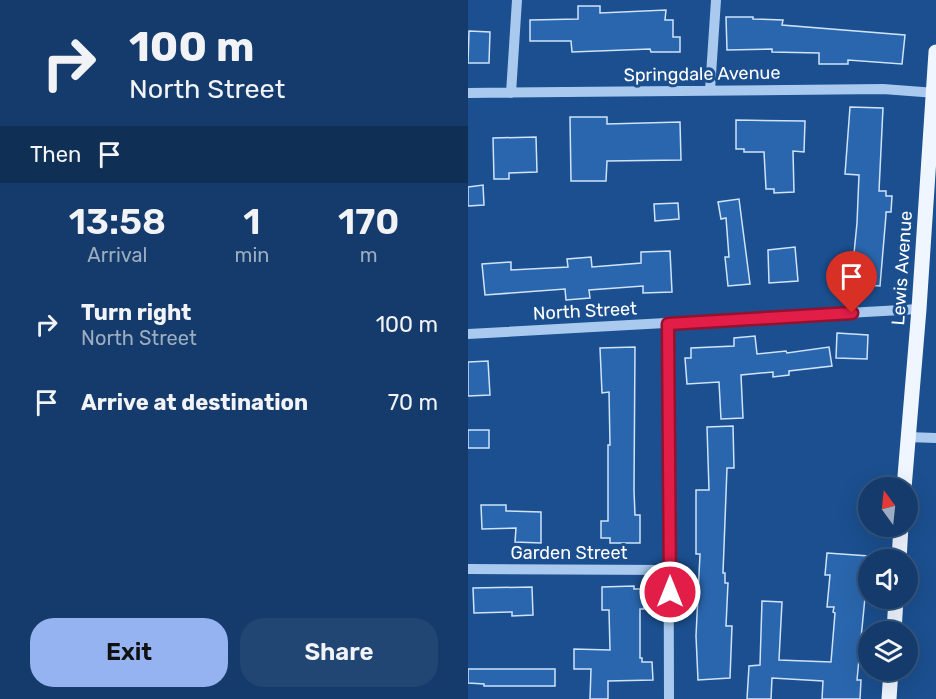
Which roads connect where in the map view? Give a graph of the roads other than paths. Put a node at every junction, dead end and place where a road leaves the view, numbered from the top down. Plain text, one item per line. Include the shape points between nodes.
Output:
1 (517, 0) edge
2 (716, 0) edge
3 (936, 52) edge
4 (710, 90) junction
5 (468, 93) edge
6 (510, 93) junction
7 (935, 93) edge
8 (919, 309) junction
9 (668, 324) junction
10 (468, 334) edge
11 (907, 437) junction
12 (936, 438) edge
13 (905, 477) edge
14 (468, 569) edge
15 (670, 570) junction
16 (890, 681) edge
17 (669, 699) edge
18 (889, 699) edge

1 - 6 street
2 - 4 street
3 - 7 main road, Lewis Avenue
4 - 6 street, Springdale Avenue
4 - 7 street, Springdale Avenue via 883,89
5 - 6 street, Springdale Avenue
7 - 8 main road, Lewis Avenue
8 - 9 street, North Street
8 - 11 main road, Lewis Avenue
9 - 10 street, North Street
9 - 15 street
11 - 12 street
11 - 13 main road, Lewis Avenue
14 - 15 street, Garden Street
15 - 17 street
16 - 18 main road

